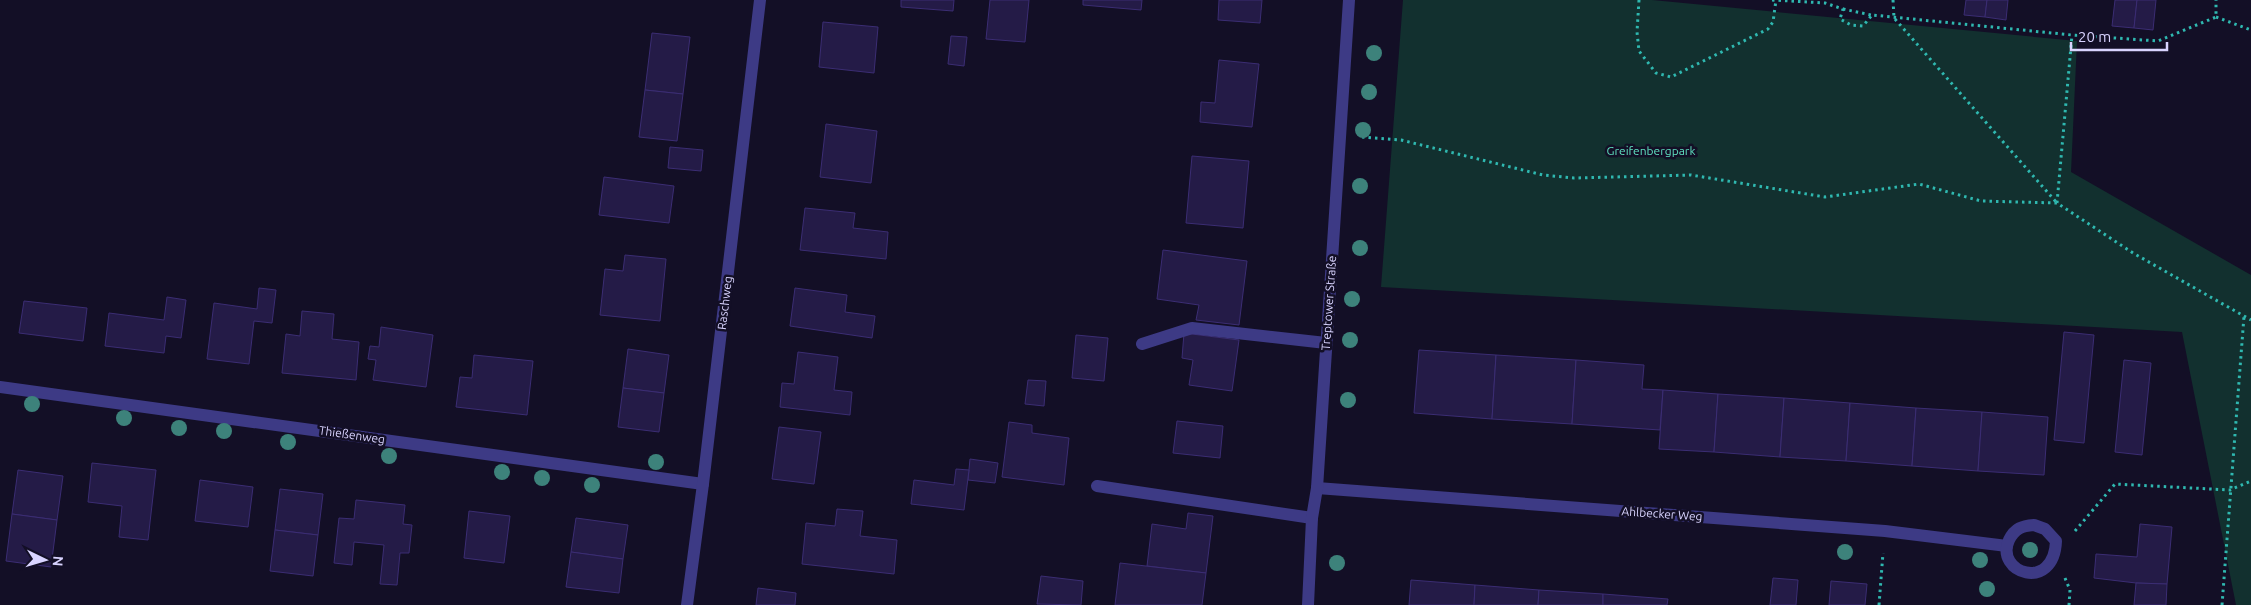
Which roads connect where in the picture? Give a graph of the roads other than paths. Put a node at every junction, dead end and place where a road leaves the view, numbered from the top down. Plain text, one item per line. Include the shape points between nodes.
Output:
1 (760, 0) edge
2 (1350, 0) edge
3 (1326, 343) junction
4 (1142, 344) dead end
5 (0, 387) edge
6 (703, 484) junction
7 (1097, 486) dead end
8 (1316, 488) junction
9 (1312, 518) junction
10 (2007, 546) junction
11 (687, 605) edge
12 (1308, 605) edge

1 - 6 street, Raschweg
2 - 3 street, Treptower Straße
3 - 4 street via 1192,328
3 - 8 street, Treptower Straße
5 - 6 street, Thießenweg
6 - 11 street, Raschweg
7 - 9 street
8 - 9 street, Treptower Straße
8 - 10 street, Ahlbecker Weg via 1885,531
9 - 12 street, Treptower Straße
10 - 10 street via 2013,533 2021,526 2034,524 2045,529 2056,541 2050,565 2042,572 2030,574 2016,569 2009,560

